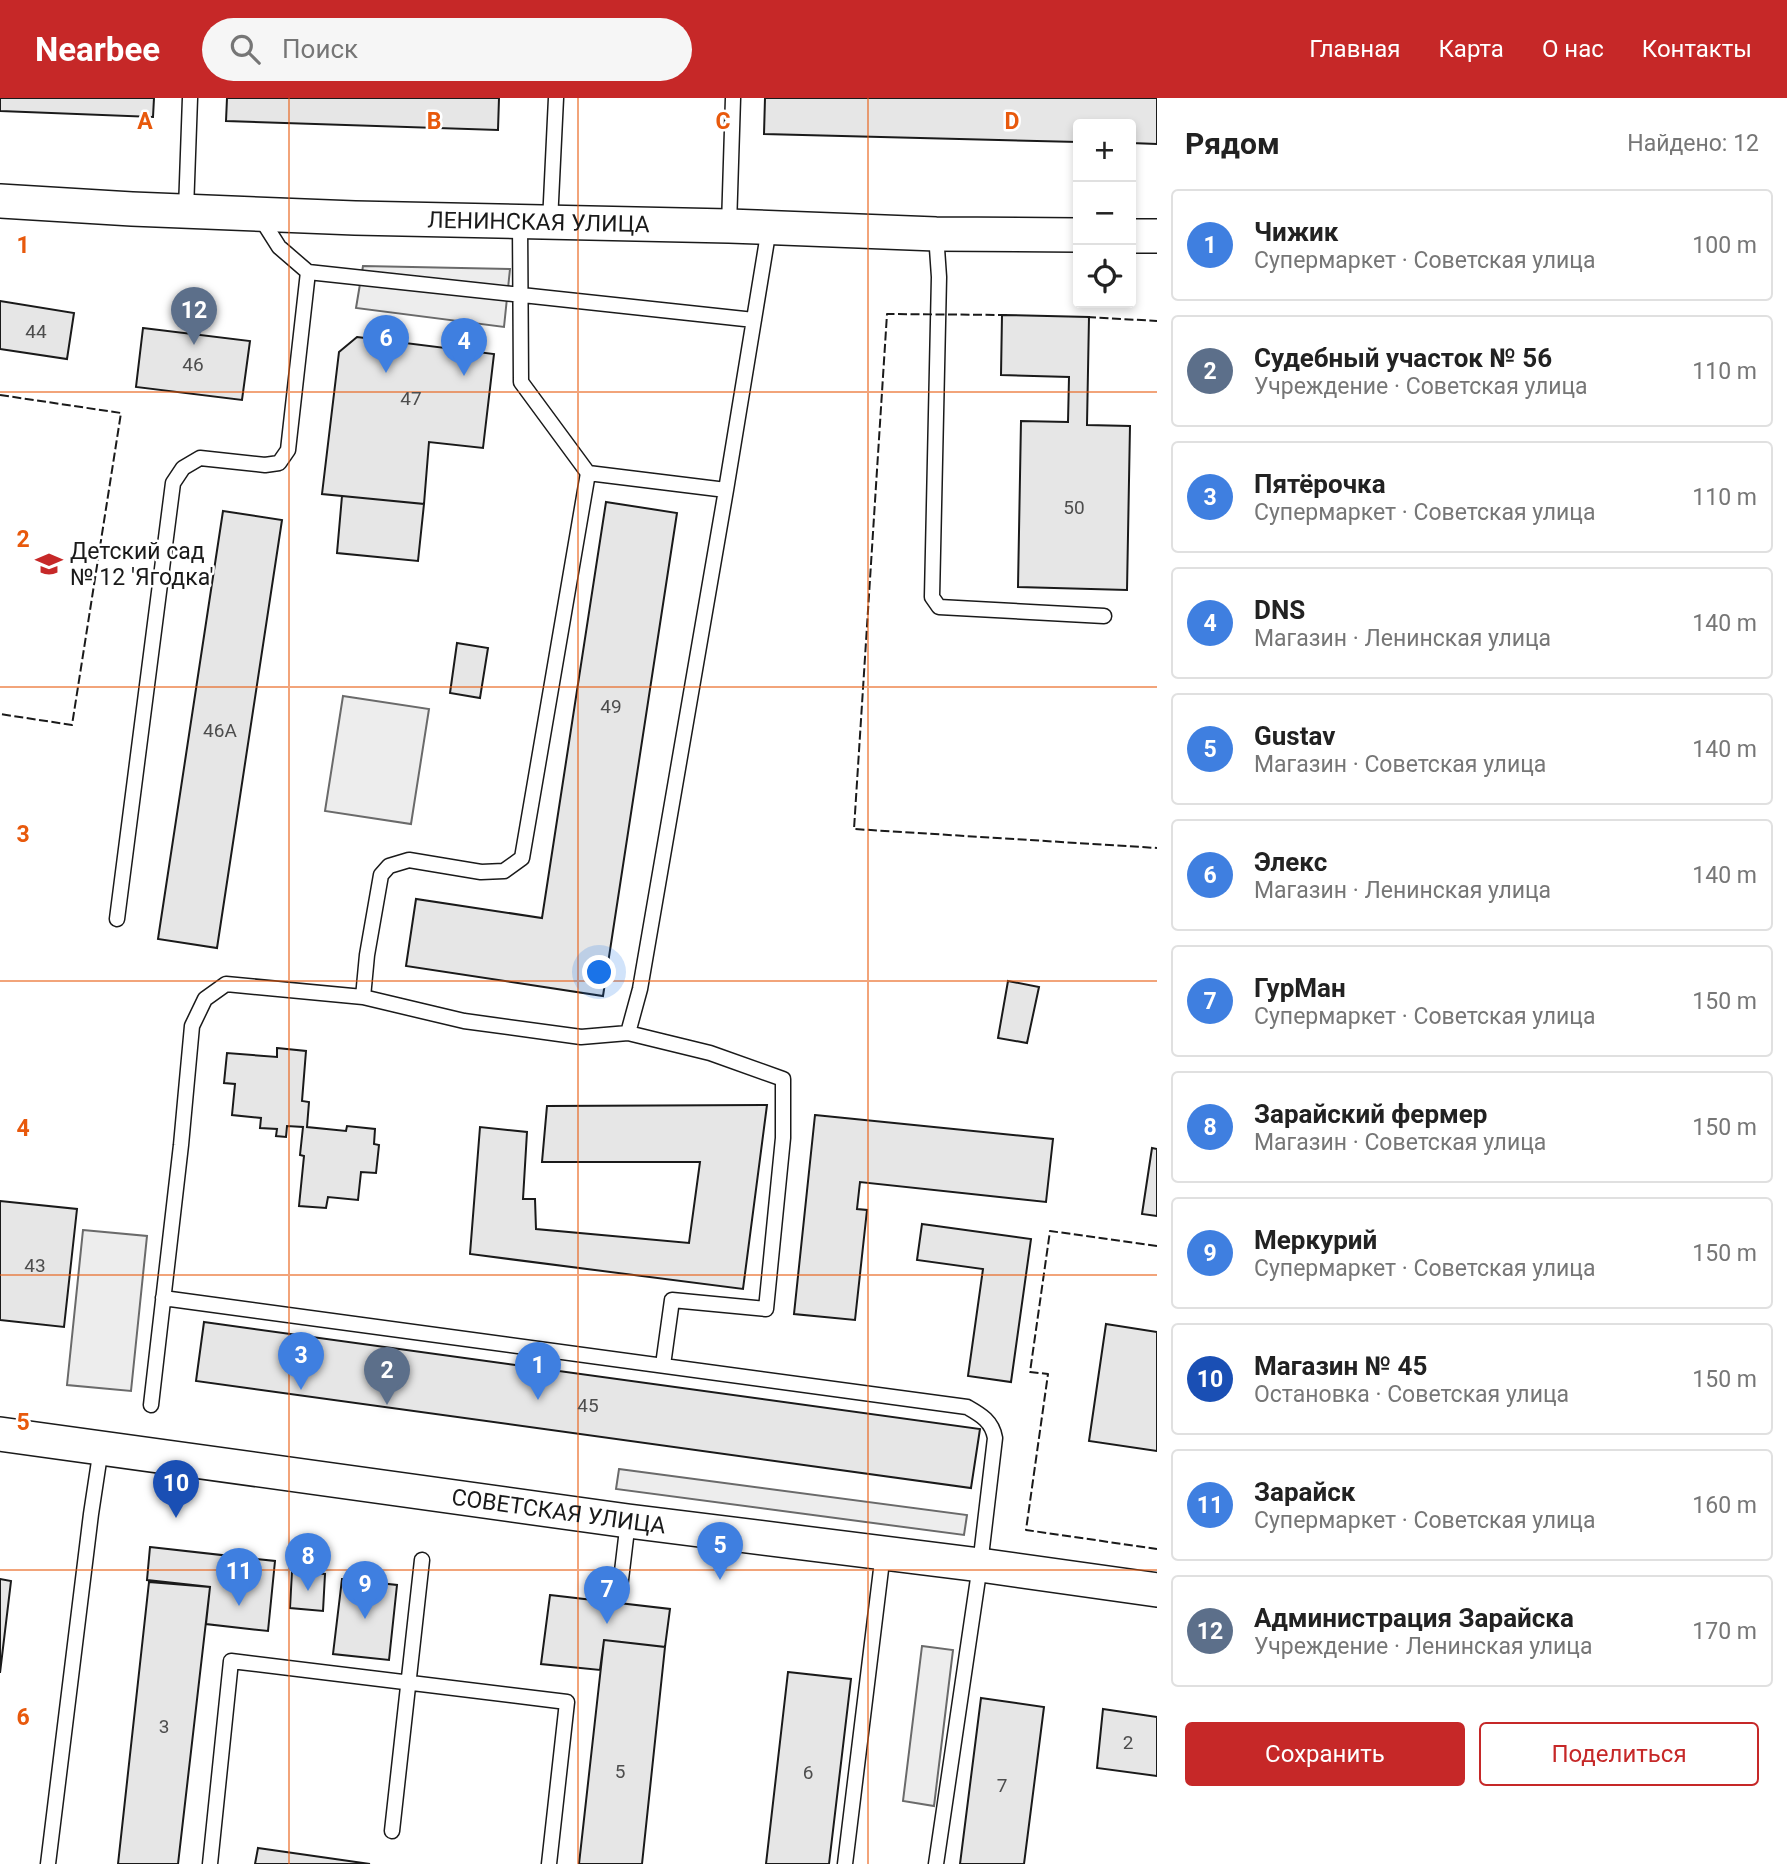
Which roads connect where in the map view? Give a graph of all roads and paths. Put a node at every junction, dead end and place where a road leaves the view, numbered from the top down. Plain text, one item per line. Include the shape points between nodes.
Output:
1 (190, 98) edge
2 (556, 98) edge
3 (733, 98) edge
4 (0, 201) edge
5 (186, 210) junction
6 (258, 213) junction
7 (535, 222) junction
8 (729, 226) junction
9 (769, 228) junction
10 (936, 234) junction
11 (1073, 235) edge
12 (1136, 236) edge
13 (1157, 236) edge
14 (309, 272) junction
15 (520, 295) junction
16 (754, 320) junction
17 (588, 473) junction
18 (726, 491) junction
19 (1104, 616) dead end
20 (117, 919) dead end
21 (363, 997) junction
22 (628, 1033) junction
23 (163, 1298) junction
24 (663, 1366) junction
25 (151, 1405) dead end
26 (0, 1434) edge
27 (101, 1448) junction
28 (628, 1521) junction
29 (883, 1553) junction
30 (422, 1560) dead end
31 (980, 1565) junction
32 (620, 1588) dead end
33 (1157, 1590) edge
34 (408, 1683) junction
35 (392, 1830) dead end
36 (48, 1864) edge
37 (210, 1864) edge
38 (549, 1864) edge
39 (845, 1864) edge
40 (936, 1864) edge

1 - 5 lane
2 - 7 lane
3 - 8 lane
4 - 5 street, ЛЕНИНСКАЯ УЛИЦА
5 - 6 street, ЛЕНИНСКАЯ УЛИЦА
6 - 7 street, ЛЕНИНСКАЯ УЛИЦА
6 - 14 lane via 279,247
7 - 8 street, ЛЕНИНСКАЯ УЛИЦА
7 - 15 lane
8 - 9 street, ЛЕНИНСКАЯ УЛИЦА
9 - 10 street, ЛЕНИНСКАЯ УЛИЦА
9 - 16 lane
10 - 11 street, ЛЕНИНСКАЯ УЛИЦА
10 - 19 lane via 932,597 939,607
12 - 13 street
14 - 15 lane
14 - 20 lane via 288,450 279,463 265,465 200,458 183,468 173,483
15 - 16 lane
15 - 17 lane via 521,382
16 - 18 lane
17 - 18 lane
17 - 21 lane via 522,858 504,871 481,872 409,860 389,866 381,874
18 - 22 lane
21 - 22 lane via 464,1021 581,1037
21 - 23 lane via 226,984 205,999 192,1026
22 - 24 lane via 710,1053 783,1079 783,1138 766,1309 672,1300
23 - 24 lane
23 - 25 lane
24 - 31 lane via 967,1407 984,1417 995,1437
26 - 27 street, СОВЕТСКАЯ УЛИЦА
27 - 28 street, СОВЕТСКАЯ УЛИЦА
27 - 36 lane
28 - 29 street, СОВЕТСКАЯ УЛИЦА
28 - 32 lane
29 - 31 street, СОВЕТСКАЯ УЛИЦА
29 - 39 lane
30 - 34 lane
31 - 33 street, СОВЕТСКАЯ УЛИЦА
31 - 40 lane
34 - 35 lane
34 - 37 lane via 231,1661
34 - 38 lane via 567,1702

